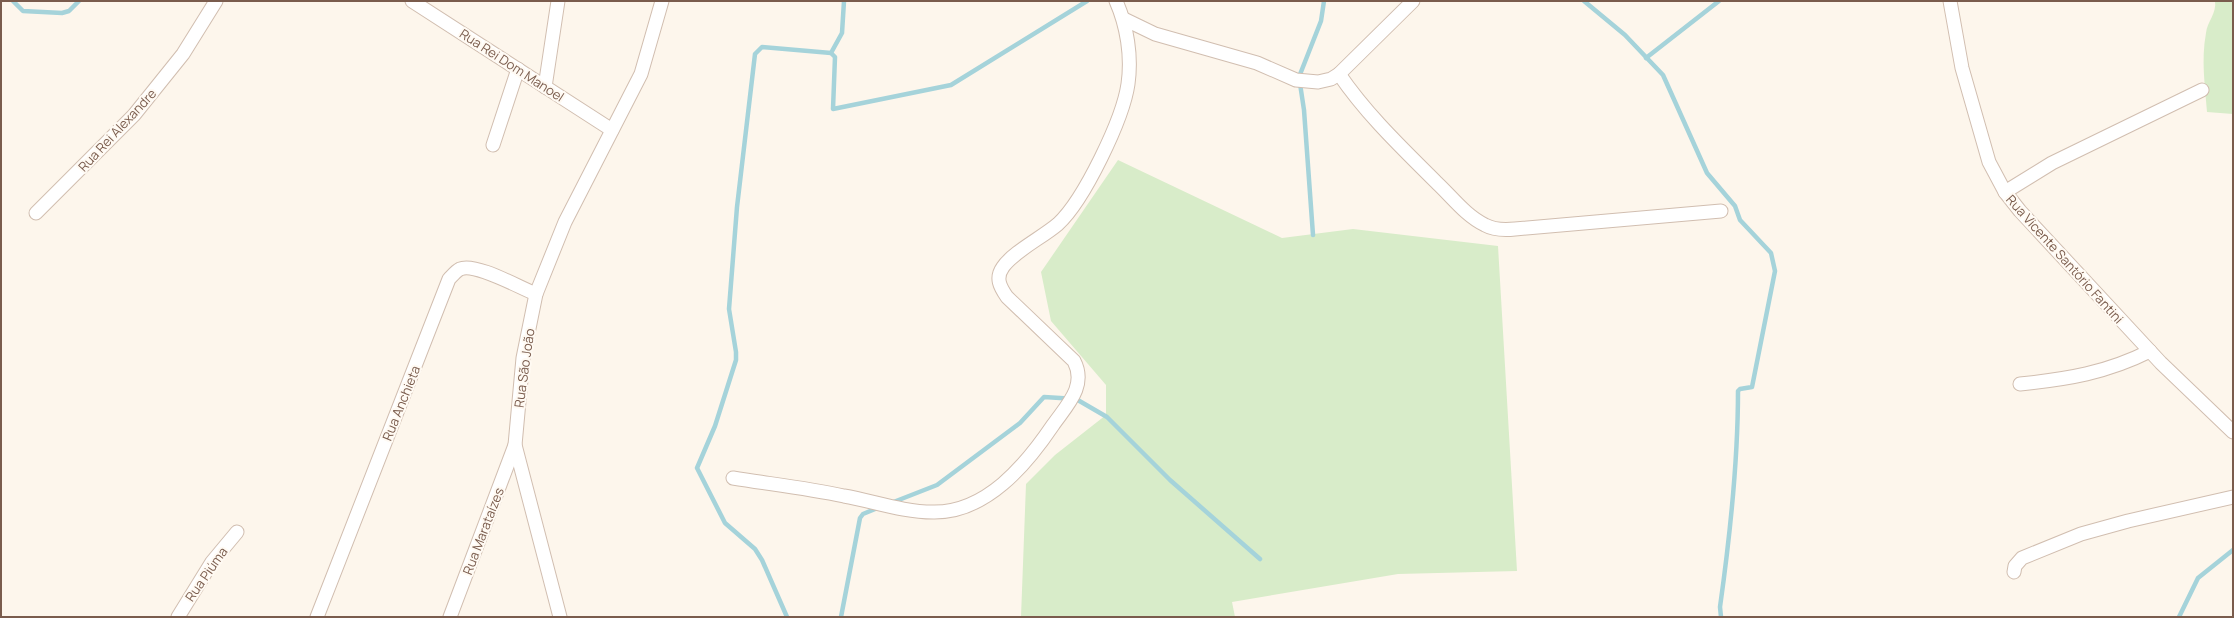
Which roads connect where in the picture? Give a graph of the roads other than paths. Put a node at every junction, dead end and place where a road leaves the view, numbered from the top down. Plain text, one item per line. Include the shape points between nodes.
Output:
1 (216, 1) edge
2 (412, 1) edge
3 (558, 1) edge
4 (662, 1) edge
5 (1116, 1) edge
6 (1413, 1) edge
7 (1950, 1) edge
8 (1124, 19) junction
9 (518, 69) junction
10 (1339, 74) junction
11 (545, 87) junction
12 (2202, 90) dead end
13 (612, 130) junction
14 (493, 145) dead end
15 (2005, 192) junction
16 (1721, 211) dead end
17 (36, 213) dead end
18 (536, 294) junction
19 (2150, 351) junction
20 (2020, 384) dead end
21 (2233, 432) edge
22 (515, 445) junction
23 (733, 478) dead end
24 (2233, 497) edge
25 (236, 532) dead end
26 (2014, 572) dead end
27 (178, 617) edge
28 (317, 617) edge
29 (450, 617) edge
30 (560, 617) edge

1 - 17 street, Rua Rei Alexandre via 183,54 134,115
2 - 9 street, Rua Rei Dom Manoel
3 - 11 street
4 - 13 street, Rua São João via 641,74
5 - 8 street
6 - 10 street
7 - 15 street, Rua Vicente Santório Fantini via 1966,83 1989,162
8 - 10 street via 1155,34 1257,63 1296,80 1318,82
8 - 23 street via 1129,65 1128,85 1120,114 1093,174 1072,209 1058,224 1007,262 999,274 1000,287 1006,297 1074,361 1078,370 1076,391 1035,452 1004,483 984,497 945,512 914,511 842,495
9 - 11 street, Rua Rei Dom Manoel
9 - 14 street
10 - 16 street via 1352,94 1377,122 1466,212 1487,226 1515,229
11 - 13 street, Rua Rei Dom Manoel
12 - 15 street via 2052,163
13 - 18 street, Rua São João via 565,222
15 - 19 street, Rua Vicente Santório Fantini via 2020,212
18 - 22 street, Rua São João via 523,358
18 - 28 street, Rua Anchieta via 479,269 468,267 460,269 449,279
19 - 20 street via 2131,361 2091,374
19 - 21 street, Rua Vicente Santório Fantini
22 - 29 street, Rua Marataízes
22 - 30 street, Rua São João
24 - 26 street via 2081,534 2022,558 2015,566
25 - 27 street, Rua Piúma via 212,562

